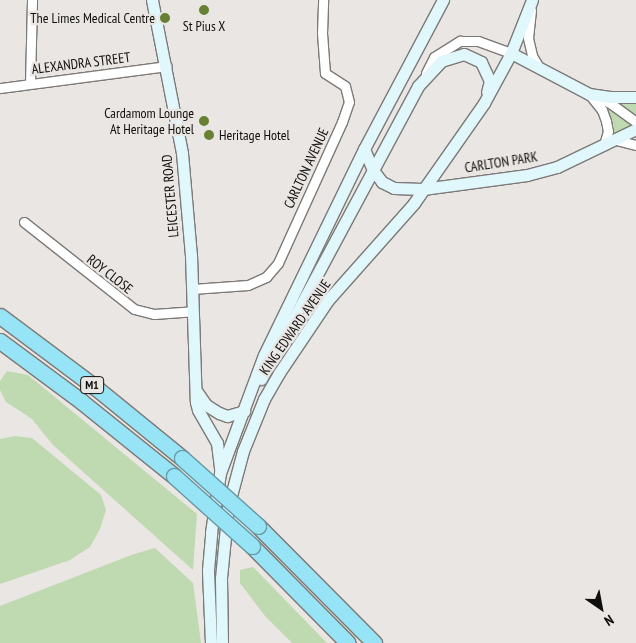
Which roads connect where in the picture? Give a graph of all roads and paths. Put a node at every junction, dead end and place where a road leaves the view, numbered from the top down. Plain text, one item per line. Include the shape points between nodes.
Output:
1 (32, 0) edge
2 (152, 0) edge
3 (323, 0) edge
4 (443, 0) edge
5 (532, 0) edge
6 (511, 53) junction
7 (166, 66) junction
8 (542, 71) junction
9 (30, 84) junction
10 (418, 86) junction
11 (0, 88) edge
12 (588, 94) junction
13 (636, 96) edge
14 (484, 103) junction
15 (636, 122) edge
16 (636, 129) edge
17 (616, 140) junction
18 (604, 145) junction
19 (636, 145) edge
20 (364, 149) junction
21 (373, 170) junction
22 (423, 190) junction
23 (24, 222) dead end
24 (192, 289) junction
25 (193, 311) junction
26 (0, 316) edge
27 (0, 340) edge
28 (198, 392) junction
29 (245, 408) junction
30 (220, 473) junction
31 (210, 643) edge
32 (222, 643) edge
33 (348, 643) edge
34 (374, 643) edge

1 - 9 street
2 - 7 main road, LEICESTER ROAD
3 - 24 street, CARLTON AVENUE via 325,73 345,86 349,102 342,122 278,263 266,276 248,284
4 - 20 main road, KING EDWARD AVENUE
5 - 6 main road, KING EDWARD AVENUE
5 - 8 street via 528,38 532,56
6 - 8 main road
6 - 10 street via 478,41 460,41 434,57
6 - 14 main road, KING EDWARD AVENUE
7 - 9 street, ALEXANDRA STREET
7 - 24 main road, LEICESTER ROAD via 182,153
8 - 12 main road
9 - 11 street, ALEXANDRA STREET
10 - 14 main road, KING EDWARD AVENUE via 440,61 464,54 480,62 490,82
10 - 21 main road, KING EDWARD AVENUE
12 - 13 main road
12 - 15 street via 610,103
12 - 18 street via 602,110 606,121 608,131
14 - 22 main road, KING EDWARD AVENUE
16 - 17 main road, CARLTON PARK
17 - 18 main road, CARLTON PARK
17 - 19 street
18 - 22 main road, CARLTON PARK via 557,166 527,175
20 - 21 main road
20 - 29 main road, KING EDWARD AVENUE via 264,355
21 - 22 main road, CARLTON PARK via 382,182 394,188
21 - 29 main road, KING EDWARD AVENUE
22 - 32 main road, KING EDWARD AVENUE via 328,300 264,399 232,484 221,578
23 - 25 street, ROY CLOSE via 134,309 154,314
24 - 25 main road, LEICESTER ROAD
25 - 28 main road, LEICESTER ROAD
26 - 34 highway, M1, bridge via 182,458 258,526
27 - 33 highway, M1, bridge via 174,476 252,546
28 - 29 main road via 206,405 227,416
28 - 30 main road, LEICESTER ROAD via 198,410 217,443
29 - 30 main road, KING EDWARD AVENUE
30 - 31 main road, KING EDWARD AVENUE via 208,570

